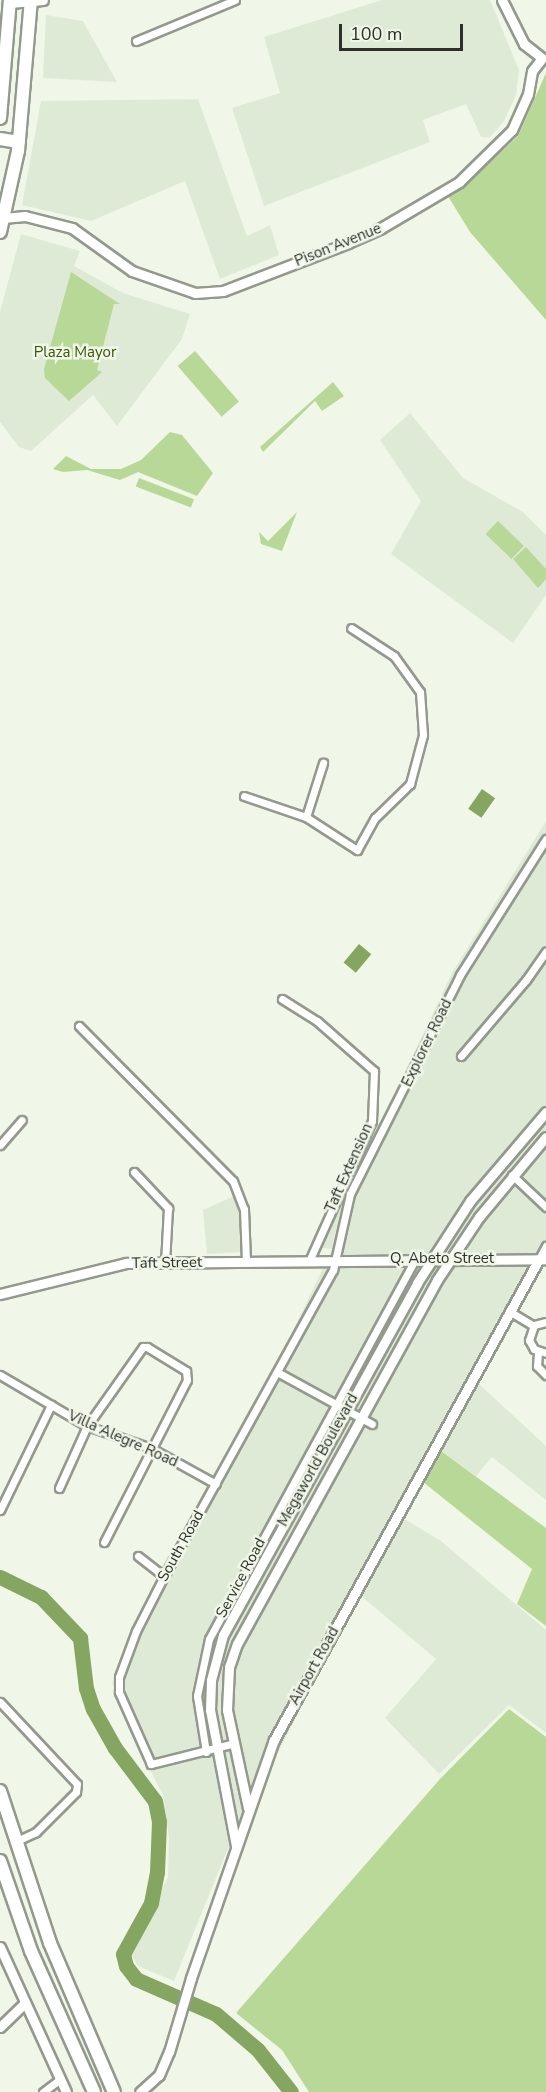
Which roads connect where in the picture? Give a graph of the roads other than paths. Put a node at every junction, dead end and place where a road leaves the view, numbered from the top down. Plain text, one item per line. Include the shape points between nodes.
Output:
1 (235, 0) edge
2 (502, 0) edge
3 (35, 1) edge
4 (6, 2) edge
5 (136, 41) dead end
6 (544, 56) edge
7 (0, 118) edge
8 (0, 139) edge
9 (19, 142) junction
10 (3, 218) junction
11 (0, 232) edge
12 (351, 628) dead end
13 (323, 763) dead end
14 (244, 796) dead end
15 (306, 817) junction
16 (546, 839) edge
17 (546, 951) edge
18 (282, 999) dead end
19 (79, 1026) dead end
20 (461, 1056) dead end
21 (546, 1113) edge
22 (22, 1120) dead end
23 (546, 1137) edge
24 (0, 1145) edge
25 (134, 1172) dead end
26 (512, 1175) junction
27 (546, 1207) edge
28 (465, 1209) junction
29 (477, 1219) junction
30 (546, 1246) edge
31 (451, 1258) junction
32 (415, 1259) junction
33 (433, 1259) junction
34 (543, 1259) edge
35 (338, 1260) junction
36 (309, 1261) junction
37 (246, 1262) junction
38 (165, 1263) junction
39 (412, 1292) junction
40 (0, 1293) edge
41 (426, 1299) junction
42 (509, 1311) junction
43 (546, 1322) edge
44 (534, 1326) junction
45 (542, 1352) edge
46 (279, 1374) junction
47 (0, 1375) edge
48 (365, 1375) junction
49 (546, 1375) edge
50 (380, 1383) junction
51 (335, 1404) junction
52 (51, 1405) junction
53 (346, 1409) junction
54 (361, 1418) junction
55 (372, 1424) dead end
56 (87, 1426) junction
57 (151, 1448) junction
58 (322, 1452) junction
59 (338, 1459) junction
60 (216, 1484) junction
61 (59, 1488) dead end
62 (0, 1510) edge
63 (104, 1542) dead end
64 (138, 1556) dead end
65 (164, 1576) junction
66 (227, 1701) junction
67 (0, 1702) edge
68 (210, 1702) junction
69 (235, 1743) junction
70 (218, 1749) junction
71 (206, 1752) junction
72 (0, 1791) edge
73 (249, 1811) junction
74 (17, 1841) junction
75 (236, 1848) junction
76 (0, 1862) edge
77 (0, 1947) edge
78 (72, 1994) junction
79 (55, 2001) junction
80 (24, 2004) junction
81 (0, 2027) edge
82 (60, 2079) junction
83 (43, 2092) edge
84 (66, 2092) edge
85 (94, 2092) edge
86 (114, 2092) edge
87 (140, 2092) edge

1 - 5 street
2 - 6 main road, Pison Avenue via 524,45
3 - 4 main road
3 - 9 highway
4 - 7 highway
6 - 10 main road, Pison Avenue via 532,71 528,94 512,130 459,182 381,228 223,291 195,293 145,277 72,228 25,216
8 - 9 highway
9 - 10 highway
10 - 11 highway
12 - 15 street via 394,656 420,692 423,735 418,766 410,784 375,818 357,850
13 - 15 street
14 - 15 street
16 - 35 street, Explorer Road via 460,975 350,1194
17 - 20 street
18 - 36 street, Taft Extension via 317,1021 374,1071 372,1121
19 - 37 street via 233,1181 244,1209
21 - 28 main road, Megaworld Boulevard
22 - 24 street
23 - 26 main road, Megaworld Boulevard
25 - 38 street via 168,1208
26 - 27 street
26 - 29 main road, Megaworld Boulevard
28 - 29 main road via 466,1220
28 - 33 main road, Megaworld Boulevard
29 - 31 main road, Megaworld Boulevard
30 - 34 street
31 - 33 main road, Q. Abeto Street
31 - 34 main road, Q. Abeto Street
31 - 41 main road, Megaworld Boulevard
32 - 33 main road, Q. Abeto Street
32 - 35 main road, Q. Abeto Street
32 - 51 street, Service Road
33 - 39 main road, Megaworld Boulevard
34 - 42 main road, Airport Road
35 - 36 main road, Taft Street
35 - 46 street, South Road
36 - 37 main road, Taft Street
37 - 38 main road, Taft Street
38 - 40 main road, Taft Street via 126,1263
39 - 41 main road via 423,1288
39 - 48 main road, Megaworld Boulevard
41 - 50 main road, Megaworld Boulevard
42 - 44 street
42 - 73 main road, Airport Road via 274,1740
43 - 44 street
44 - 45 street via 529,1340
45 - 49 street via 537,1366
46 - 51 street
46 - 60 street, South Road
47 - 52 street, Villa Alegre Road
48 - 50 main road via 368,1388
48 - 53 main road, Megaworld Boulevard
50 - 54 main road, Megaworld Boulevard
51 - 53 street
51 - 71 street, Service Road via 209,1639 197,1696
52 - 56 street, Villa Alegre Road
52 - 62 street
53 - 54 street
53 - 58 main road, Megaworld Boulevard
54 - 55 street
54 - 59 main road, Megaworld Boulevard
56 - 57 street, Villa Alegre Road
56 - 57 street via 142,1347 147,1347 188,1375
56 - 61 street
57 - 60 street, Villa Alegre Road
57 - 63 street
58 - 59 main road via 335,1446
58 - 68 main road, Megaworld Boulevard via 223,1635 211,1680
59 - 66 main road, Megaworld Boulevard via 237,1644 229,1667
60 - 65 street, South Road
64 - 65 street
65 - 71 street, South Road via 136,1631 119,1677 119,1692 151,1764
66 - 68 main road via 219,1712
66 - 69 main road, Megaworld Boulevard
67 - 74 street via 77,1784 76,1792 36,1832
68 - 70 main road, Megaworld Boulevard
69 - 70 street, South Road
69 - 73 main road, Megaworld Boulevard
70 - 71 street, South Road
70 - 75 main road, Megaworld Boulevard
72 - 74 highway
73 - 75 main road, Airport Road
74 - 78 highway via 50,1943
75 - 87 main road, Airport Road via 159,2075
76 - 79 highway via 31,1951
77 - 80 main road
78 - 79 highway
78 - 86 highway
79 - 85 highway
80 - 81 main road
80 - 82 main road
82 - 83 street
82 - 84 main road

